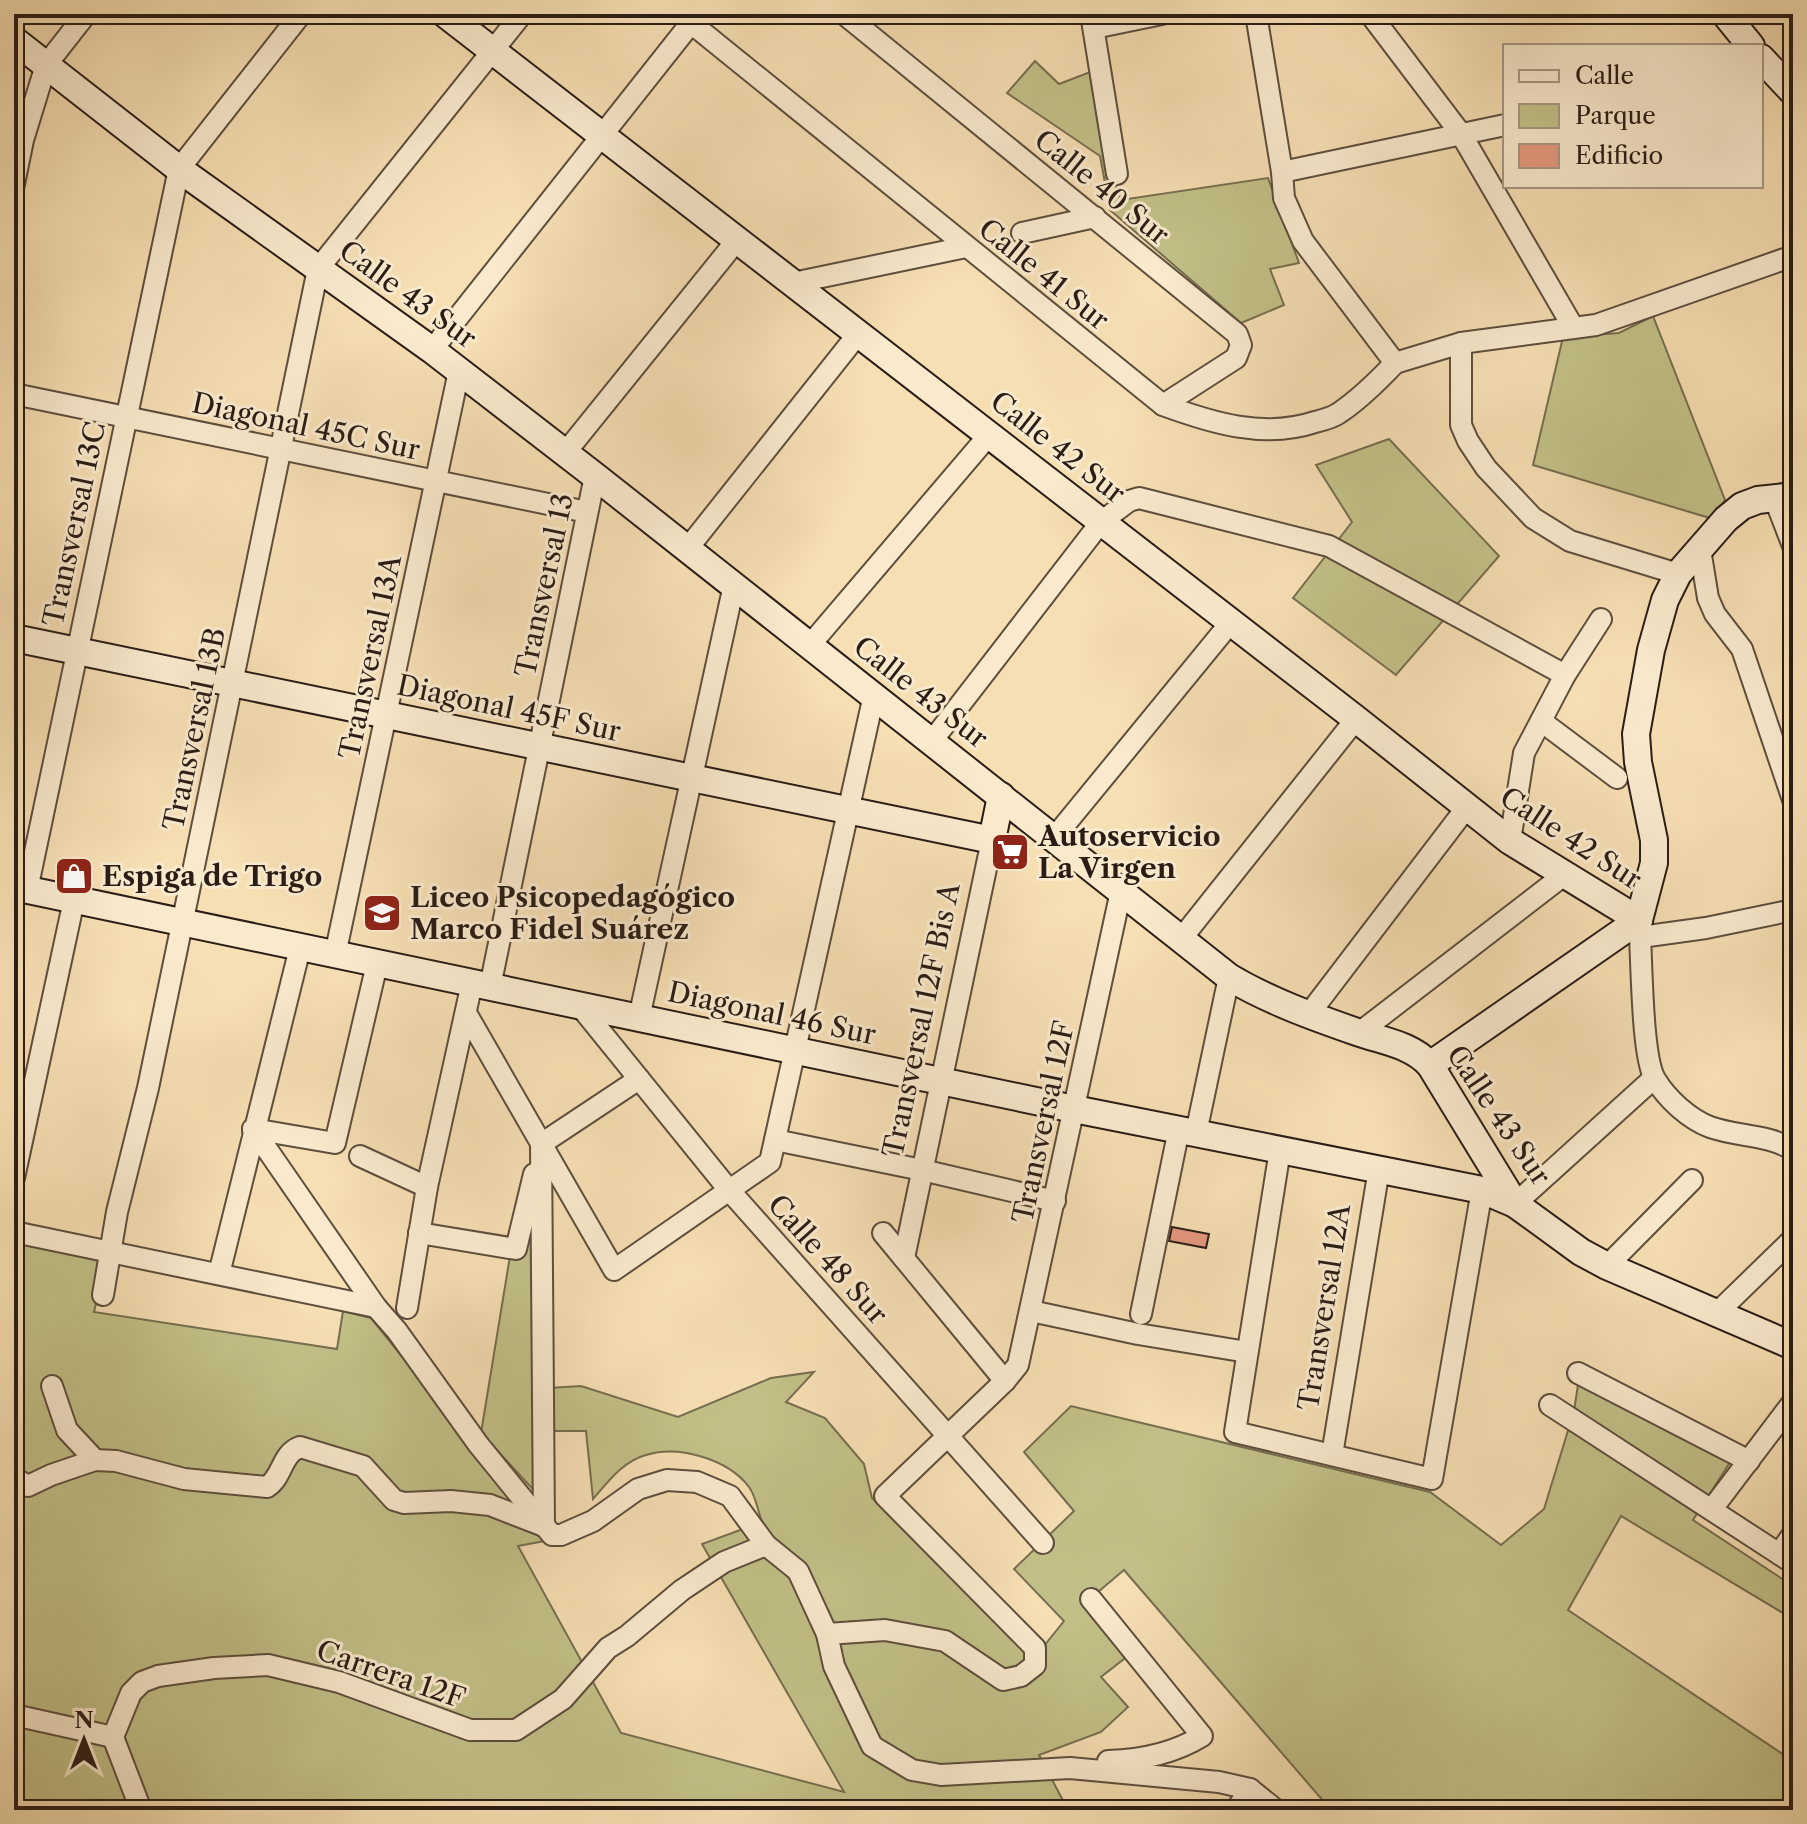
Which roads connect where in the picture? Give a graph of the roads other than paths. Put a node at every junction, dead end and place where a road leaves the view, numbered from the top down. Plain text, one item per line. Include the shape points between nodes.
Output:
1 (86, 14) edge
2 (301, 14) edge
3 (445, 14) edge
4 (522, 14) edge
5 (844, 14) edge
6 (1162, 14) edge
7 (1256, 14) edge
8 (1370, 14) edge
9 (1725, 14) edge
10 (1092, 21) edge
11 (14, 40) edge
12 (1749, 44) edge
13 (493, 51) junction
14 (46, 65) junction
15 (1772, 67) edge
16 (1793, 92) edge
17 (1503, 125) edge
18 (1461, 134) junction
19 (602, 135) junction
20 (18, 140) edge
21 (179, 169) junction
22 (1282, 172) junction
23 (1117, 174) dead end
24 (14, 184) edge
25 (1095, 217) junction
26 (1022, 233) dead end
27 (737, 240) junction
28 (966, 247) junction
29 (1793, 256) edge
30 (318, 269) junction
31 (793, 283) junction
32 (1573, 327) junction
33 (858, 334) junction
34 (1461, 343) junction
35 (432, 350) junction
36 (1395, 363) junction
37 (459, 371) junction
38 (14, 394) edge
39 (1163, 405) junction
40 (125, 418) junction
41 (989, 435) junction
42 (282, 449) junction
43 (565, 453) junction
44 (595, 476) junction
45 (436, 481) junction
46 (1784, 497) edge
47 (587, 512) junction
48 (1101, 522) junction
49 (1793, 546) edge
50 (688, 548) junction
51 (1700, 549) junction
52 (1678, 574) junction
53 (734, 585) junction
54 (1601, 619) dead end
55 (1231, 622) junction
56 (14, 638) edge
57 (810, 645) junction
58 (76, 651) junction
59 (1565, 675) junction
60 (232, 683) junction
61 (874, 695) junction
62 (386, 715) junction
63 (1356, 719) junction
64 (1541, 721) junction
65 (932, 741) junction
66 (539, 746) junction
67 (692, 778) junction
68 (1617, 778) dead end
69 (1001, 796) junction
70 (1793, 800) edge
71 (1467, 807) junction
72 (848, 810) junction
73 (1054, 838) junction
74 (992, 840) junction
75 (1510, 841) junction
76 (1564, 875) junction
77 (20, 888) edge
78 (1121, 891) junction
79 (74, 900) junction
80 (1793, 910) edge
81 (182, 923) junction
82 (1640, 928) junction
83 (1181, 939) junction
84 (300, 948) junction
85 (335, 955) junction
86 (377, 964) junction
87 (1229, 977) junction
88 (481, 985) junction
89 (580, 1006) junction
90 (466, 1013) junction
91 (1309, 1014) junction
92 (639, 1018) junction
93 (1359, 1033) junction
94 (795, 1051) junction
95 (1430, 1065) junction
96 (1654, 1078) junction
97 (639, 1079) junction
98 (941, 1081) junction
99 (1074, 1109) junction
100 (253, 1129) junction
101 (1188, 1131) junction
102 (775, 1140) junction
103 (541, 1144) junction
104 (1280, 1150) junction
105 (1793, 1150) edge
106 (360, 1156) dead end
107 (1379, 1169) junction
108 (922, 1170) junction
109 (14, 1178) edge
110 (1692, 1180) dead end
111 (427, 1187) junction
112 (729, 1190) junction
113 (1482, 1190) junction
114 (1055, 1201) junction
115 (1515, 1204) junction
116 (14, 1232) edge
117 (419, 1233) junction
118 (883, 1233) dead end
119 (1793, 1239) edge
120 (112, 1254) junction
121 (904, 1258) junction
122 (1607, 1266) junction
123 (219, 1274) junction
124 (103, 1295) dead end
125 (376, 1307) junction
126 (407, 1308) dead end
127 (1031, 1311) junction
128 (1718, 1312) junction
129 (1141, 1314) dead end
130 (1793, 1346) edge
131 (1247, 1352) junction
132 (1011, 1373) junction
133 (1578, 1373) dead end
134 (52, 1386) dead end
135 (1793, 1402) edge
136 (1550, 1405) dead end
137 (947, 1434) junction
138 (1332, 1455) junction
139 (95, 1460) junction
140 (1749, 1461) junction
141 (14, 1478) edge
142 (1712, 1509) junction
143 (544, 1526) junction
144 (1793, 1534) edge
145 (1043, 1543) dead end
146 (766, 1545) junction
147 (1786, 1558) edge
148 (1091, 1599) dead end
149 (827, 1634) junction
150 (14, 1715) edge
151 (113, 1737) junction
152 (1040, 1771) junction
153 (1250, 1789) junction
154 (141, 1810) edge
155 (1236, 1810) edge
156 (1276, 1810) edge

1 - 14 street
2 - 21 street
3 - 13 street, Calle 42 Sur
4 - 13 street
5 - 25 street, Calle 40 Sur
6 - 10 street
7 - 22 street
8 - 18 street
9 - 12 street
10 - 23 street
11 - 14 street, Calle 43 Sur
13 - 19 street, Calle 42 Sur
13 - 30 street
14 - 20 street
14 - 21 street, Calle 43 Sur
15 - 16 street
17 - 18 street
18 - 22 street
18 - 32 street
19 - 27 street, Calle 42 Sur
19 - 28 street, Calle 41 Sur via 691,23
19 - 35 street
20 - 24 street
21 - 30 street, Calle 43 Sur
21 - 40 street, Transversal 13C
22 - 36 street via 1284,198 1303,241
25 - 26 street
25 - 39 street, Calle 40 Sur via 1237,334 1241,345 1236,358
27 - 31 street, Calle 42 Sur
27 - 43 street, Transversal 13
28 - 31 street
28 - 39 street, Calle 41 Sur
29 - 32 street via 1596,325
30 - 35 street, Calle 43 Sur
30 - 42 street, Transversal 13B
31 - 33 street, Calle 42 Sur
32 - 34 street
33 - 41 street, Calle 42 Sur
33 - 50 street
34 - 36 street
34 - 52 street via 1461,425 1486,468 1533,518 1570,541
35 - 37 street, Calle 43 Sur
36 - 39 street, Calle 41 Sur via 1336,415 1293,430 1210,422
37 - 43 street, Calle 43 Sur
37 - 45 street, Transversal 13A
38 - 40 street, Diagonal 45C Sur
40 - 42 street, Diagonal 45C Sur
40 - 58 street, Transversal 13C
41 - 48 street, Calle 42 Sur
41 - 57 street
42 - 45 street, Diagonal 45C Sur
42 - 60 street, Transversal 13B
43 - 44 street, Calle 43 Sur
44 - 47 street, Transversal 13
44 - 50 street, Calle 43 Sur
45 - 47 street, Diagonal 45C Sur
45 - 62 street, Transversal 13A
46 - 49 street
46 - 51 street via 1742,506
47 - 66 street, Transversal 13
48 - 55 street, Calle 42 Sur
48 - 59 street via 1139,498 1329,546
48 - 65 street
50 - 53 street, Calle 43 Sur
51 - 52 street
51 - 70 street via 1708,598 1742,649
52 - 82 street via 1658,622 1638,723 1638,762 1654,840
53 - 57 street, Calle 43 Sur
53 - 67 street
54 - 59 street
55 - 63 street, Calle 42 Sur
55 - 73 street
56 - 58 street, Diagonal 45F Sur
57 - 61 street, Calle 43 Sur
58 - 60 street, Diagonal 45F Sur
58 - 77 street, Transversal 13C
59 - 64 street
60 - 62 street, Diagonal 45F Sur
60 - 81 street, Transversal 13B
61 - 65 street, Calle 43 Sur
61 - 72 street
62 - 66 street, Diagonal 45F Sur
62 - 85 street, Transversal 13A
63 - 71 street, Calle 42 Sur
63 - 83 street
64 - 68 street
64 - 75 street via 1524,753
65 - 69 street, Calle 43 Sur
66 - 67 street, Diagonal 45F Sur
66 - 88 street, Transversal 13
67 - 72 street, Diagonal 45F Sur
67 - 92 street
69 - 73 street, Calle 43 Sur
69 - 74 street, Transversal 12F Bis A
71 - 75 street, Calle 42 Sur
71 - 91 street
72 - 74 street, Diagonal 45F Sur
72 - 94 street
73 - 78 street, Calle 43 Sur
74 - 98 street, Transversal 12F Bis A
75 - 76 street, Calle 42 Sur
76 - 82 street, Calle 42 Sur
76 - 93 street
77 - 79 street, Diagonal 46 Sur
78 - 83 street, Calle 43 Sur
78 - 99 street, Transversal 12F
79 - 81 street, Diagonal 46 Sur
79 - 109 street
80 - 82 street via 1706,928
81 - 84 street, Diagonal 46 Sur
81 - 120 street, Transversal 13B
82 - 95 street
82 - 96 street via 1647,1051
83 - 87 street, Calle 43 Sur
84 - 85 street, Diagonal 46 Sur
84 - 100 street
85 - 86 street, Diagonal 46 Sur
86 - 88 street, Diagonal 46 Sur
86 - 100 street via 335,1143
87 - 91 street, Calle 43 Sur
87 - 101 street
88 - 89 street, Diagonal 46 Sur
88 - 90 street, Transversal 13
89 - 92 street, Diagonal 46 Sur
89 - 97 street, Calle 48 Sur
90 - 103 street
90 - 111 street, Transversal 13
91 - 93 street, Calle 43 Sur
92 - 94 street, Diagonal 46 Sur
93 - 95 street, Calle 43 Sur via 1416,1052
94 - 98 street, Diagonal 46 Sur
94 - 102 street
95 - 115 street, Calle 43 Sur
96 - 105 street via 1695,1120
96 - 115 street
97 - 103 street
97 - 112 street, Calle 48 Sur
98 - 99 street, Diagonal 46 Sur
98 - 108 street, Transversal 12F Bis A
99 - 101 street, Diagonal 46 Sur
99 - 114 street, Transversal 12F
100 - 123 street
100 - 125 street
101 - 104 street, Diagonal 46 Sur
101 - 129 street
102 - 108 street
102 - 112 street via 770,1162
103 - 112 street via 614,1270
103 - 117 street via 516,1249
103 - 143 street
104 - 107 street, Diagonal 46 Sur
104 - 131 street
106 - 111 street
107 - 113 street, Diagonal 46 Sur
107 - 138 street, Transversal 12A
108 - 114 street
108 - 121 street, Transversal 12F Bis A
110 - 122 street
111 - 117 street, Transversal 13
112 - 137 street, Calle 48 Sur
113 - 115 street, Diagonal 46 Sur
113 - 138 street via 1432,1479
114 - 127 street, Transversal 12F
115 - 122 street, Calle 43 Sur
116 - 120 street
117 - 126 street, Transversal 13
118 - 121 street
119 - 128 street
120 - 123 street
120 - 124 street, Transversal 13B
121 - 132 street
122 - 128 street, Calle 43 Sur
123 - 125 street
125 - 143 street
127 - 131 street
127 - 132 street, Transversal 12F
128 - 130 street, Calle 43 Sur
131 - 138 street via 1235,1432
132 - 137 street
133 - 140 street
134 - 139 street via 67,1430
135 - 140 street
136 - 142 street
137 - 145 street, Calle 48 Sur
137 - 149 street via 885,1496 1035,1648 1035,1665 1021,1676 1003,1680 945,1641 885,1630
139 - 141 street via 28,1486
139 - 143 street via 184,1479 267,1487 276,1480 286,1456 300,1447 363,1466 394,1500 490,1505
140 - 142 street
142 - 147 street
143 - 146 street via 552,1535 561,1535 593,1521 638,1489 667,1480 697,1482 730,1496
144 - 147 street
146 - 149 street via 798,1571
146 - 151 street, Carrera 12F via 724,1562 682,1590 608,1648 563,1699 516,1730 470,1730 339,1682 268,1665 214,1668 142,1682 131,1693
148 - 152 street via 1202,1736 1156,1757
149 - 152 street via 834,1666 872,1746 912,1770 941,1775
150 - 151 street
151 - 154 street
152 - 153 street via 1105,1770
153 - 155 street
153 - 156 street

